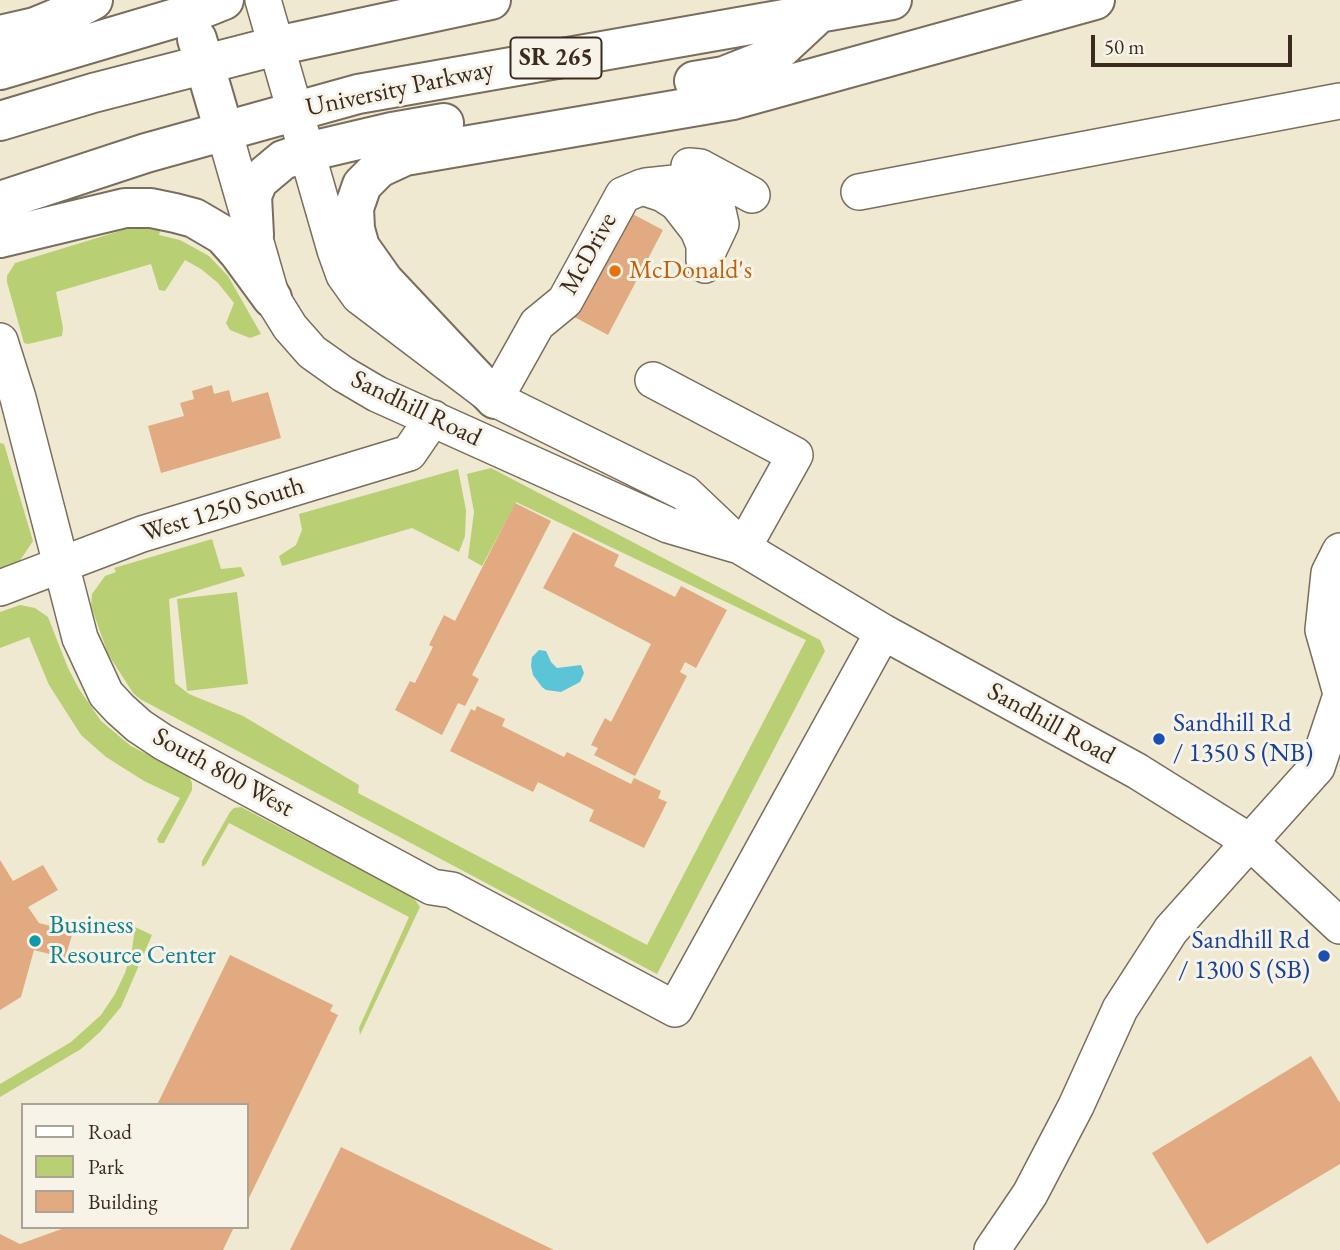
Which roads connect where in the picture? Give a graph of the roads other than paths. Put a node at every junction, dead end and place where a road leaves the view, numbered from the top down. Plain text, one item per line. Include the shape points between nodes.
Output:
1 (48, 0) edge
2 (93, 0) edge
3 (224, 0) edge
4 (263, 0) edge
5 (491, 0) edge
6 (892, 0) edge
7 (1095, 0) edge
8 (187, 7) edge
9 (825, 7) edge
10 (0, 29) edge
11 (0, 35) edge
12 (276, 46) junction
13 (204, 64) junction
14 (0, 70) edge
15 (1340, 101) edge
16 (295, 111) junction
17 (0, 121) edge
18 (224, 131) junction
19 (307, 152) junction
20 (630, 184) junction
21 (859, 192) dead end
22 (752, 195) dead end
23 (0, 201) edge
24 (254, 235) junction
25 (0, 237) edge
26 (706, 269) dead end
27 (272, 298) junction
28 (0, 341) edge
29 (653, 380) dead end
30 (495, 400) junction
31 (433, 418) junction
32 (743, 548) junction
33 (1340, 551) edge
34 (60, 565) junction
35 (0, 588) edge
36 (883, 632) junction
37 (1340, 690) edge
38 (1340, 698) edge
39 (1249, 841) junction
40 (1340, 926) edge
41 (992, 1250) edge

1 - 10 main road
2 - 11 main road via 35,27
3 - 8 main road
4 - 12 street, Sandhill Road
5 - 12 main road
6 - 9 main road, University Parkway / SR 265
7 - 30 main road via 733,100 405,156 379,168 362,185 354,208 360,247 384,281
8 - 13 main road, Sandhill Road
8 - 14 main road
9 - 16 main road, University Parkway / SR 265 via 358,94
9 - 19 main road via 778,51 724,76 392,132
12 - 13 main road
12 - 16 street, Sandhill Road
13 - 17 main road
13 - 18 main road, Sandhill Road
15 - 21 street
16 - 18 main road, University Parkway / SR 265
16 - 19 street, Sandhill Road
18 - 23 main road, University Parkway / SR 265
18 - 24 street, Sandhill Road
19 - 24 main road via 283,160 258,181 253,196
19 - 30 street, Sandhill Road via 344,275 359,296
20 - 22 street via 640,173 700,167
20 - 26 street via 663,194 688,214 704,245
20 - 30 street, McDrive via 565,301 537,324
24 - 27 street, Sandhill Road
25 - 27 main road via 125,208 175,213 223,235
27 - 31 street, Sandhill Road via 312,352 377,394
28 - 34 street, South 800 West
29 - 32 street via 795,455
30 - 32 street, Sandhill Road via 685,493
31 - 32 street, Sandhill Road via 668,525
31 - 34 street, West 1250 South via 409,453 142,534
32 - 36 street, Sandhill Road
33 - 37 street via 1329,573 1323,630
34 - 35 street, West 1250 South
34 - 36 street, South 800 West via 80,638 101,684 139,726 432,887 452,890 676,1009
36 - 39 street, Sandhill Road via 1137,771
38 - 39 street via 1317,767
39 - 40 street, Sandhill Road
39 - 41 street via 1171,930 1120,1009 1036,1183

